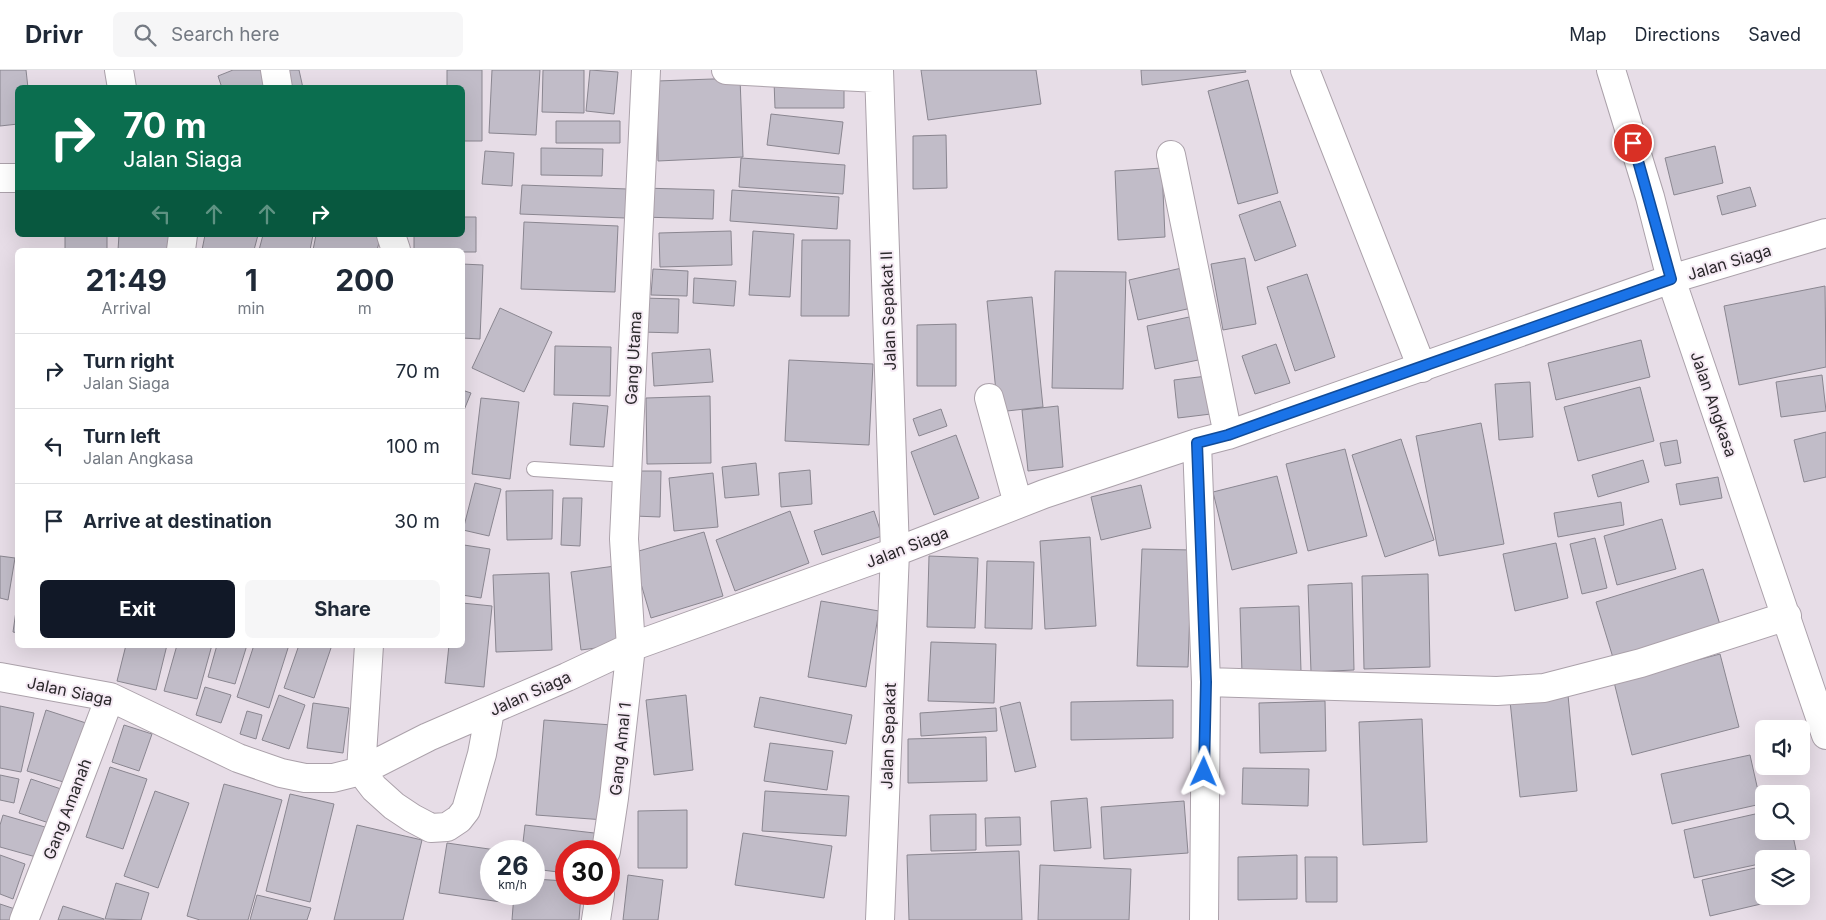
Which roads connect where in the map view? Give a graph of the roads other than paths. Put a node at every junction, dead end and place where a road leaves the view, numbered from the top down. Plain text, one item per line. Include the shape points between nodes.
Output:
1 (119, 70) edge
2 (275, 70) edge
3 (646, 70) edge
4 (726, 70) edge
5 (1305, 70) edge
6 (1611, 70) edge
7 (879, 74) edge
8 (122, 85) edge
9 (278, 85) edge
10 (1171, 155) dead end
11 (0, 178) edge
12 (15, 178) edge
13 (1826, 233) edge
14 (1671, 279) junction
15 (1422, 368) junction
16 (988, 398) dead end
17 (1228, 435) junction
18 (1197, 443) junction
19 (534, 469) dead end
20 (627, 475) junction
21 (1018, 504) junction
22 (895, 552) junction
23 (1787, 616) junction
24 (631, 646) junction
25 (369, 648) edge
26 (0, 676) edge
27 (1206, 682) junction
28 (110, 697) junction
29 (490, 711) junction
30 (1826, 735) edge
31 (361, 771) junction
32 (608, 840) edge
33 (598, 905) edge
34 (24, 920) edge
35 (596, 920) edge
36 (880, 920) edge
37 (1204, 920) edge

1 - 8 street
2 - 9 street
3 - 20 street, Gang Utama
4 - 7 street
5 - 15 street
6 - 14 street, Jalan Angkasa
7 - 22 street, Jalan Sepakat II
10 - 17 street
11 - 12 street
13 - 14 street, Jalan Siaga
14 - 15 street, Jalan Siaga
14 - 23 street, Jalan Angkasa
15 - 17 street, Jalan Siaga
16 - 21 street
17 - 18 street, Jalan Siaga
18 - 21 street, Jalan Siaga
18 - 27 street
19 - 20 lane
20 - 24 street, Gang Utama via 624,539
21 - 22 street, Jalan Siaga
22 - 24 street, Jalan Siaga
22 - 36 street, Jalan Sepakat
23 - 27 street via 1641,663 1544,688 1497,691
23 - 30 street, Jalan Angkasa
24 - 29 street, Jalan Siaga
24 - 32 street, Gang Amal 1
25 - 31 street
26 - 28 street, Jalan Siaga
27 - 37 street
28 - 31 street, Jalan Siaga via 238,758 281,773 305,778 333,778
28 - 34 street, Gang Amanah
29 - 31 street, Jalan Siaga via 428,737
29 - 31 street via 466,810 446,827 431,828 412,818 374,788
33 - 35 street

